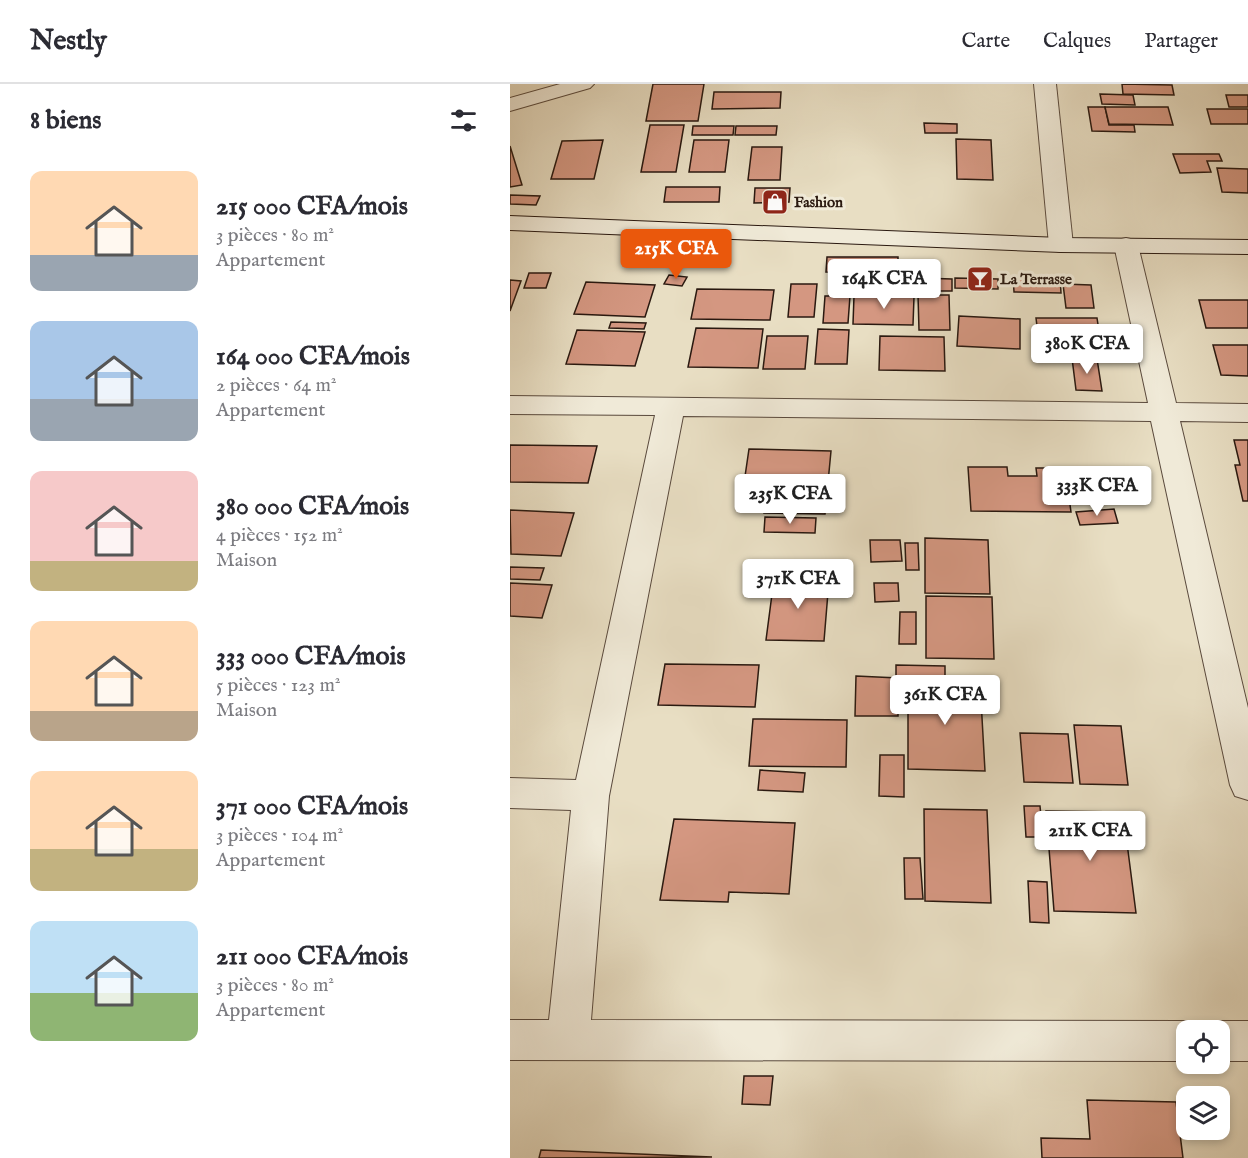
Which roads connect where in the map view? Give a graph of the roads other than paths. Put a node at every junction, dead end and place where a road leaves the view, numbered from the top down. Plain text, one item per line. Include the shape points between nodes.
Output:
1 (583, 84) edge
2 (1045, 84) edge
3 (510, 105) edge
4 (510, 223) edge
5 (1061, 245) junction
6 (1126, 246) junction
7 (1248, 247) edge
8 (510, 405) edge
9 (672, 405) junction
10 (1162, 412) junction
11 (1248, 413) edge
12 (1248, 785) edge
13 (510, 793) edge
14 (591, 796) junction
15 (510, 1040) edge
16 (568, 1041) junction
17 (1176, 1041) edge
18 (1230, 1041) edge
19 (1248, 1041) edge

1 - 3 street
2 - 5 street
4 - 5 street
5 - 6 street
6 - 7 street
6 - 10 street
8 - 9 street
9 - 10 street
9 - 14 street
10 - 11 street
10 - 12 street
13 - 14 street
14 - 16 street
15 - 16 street
16 - 17 street
18 - 19 street

